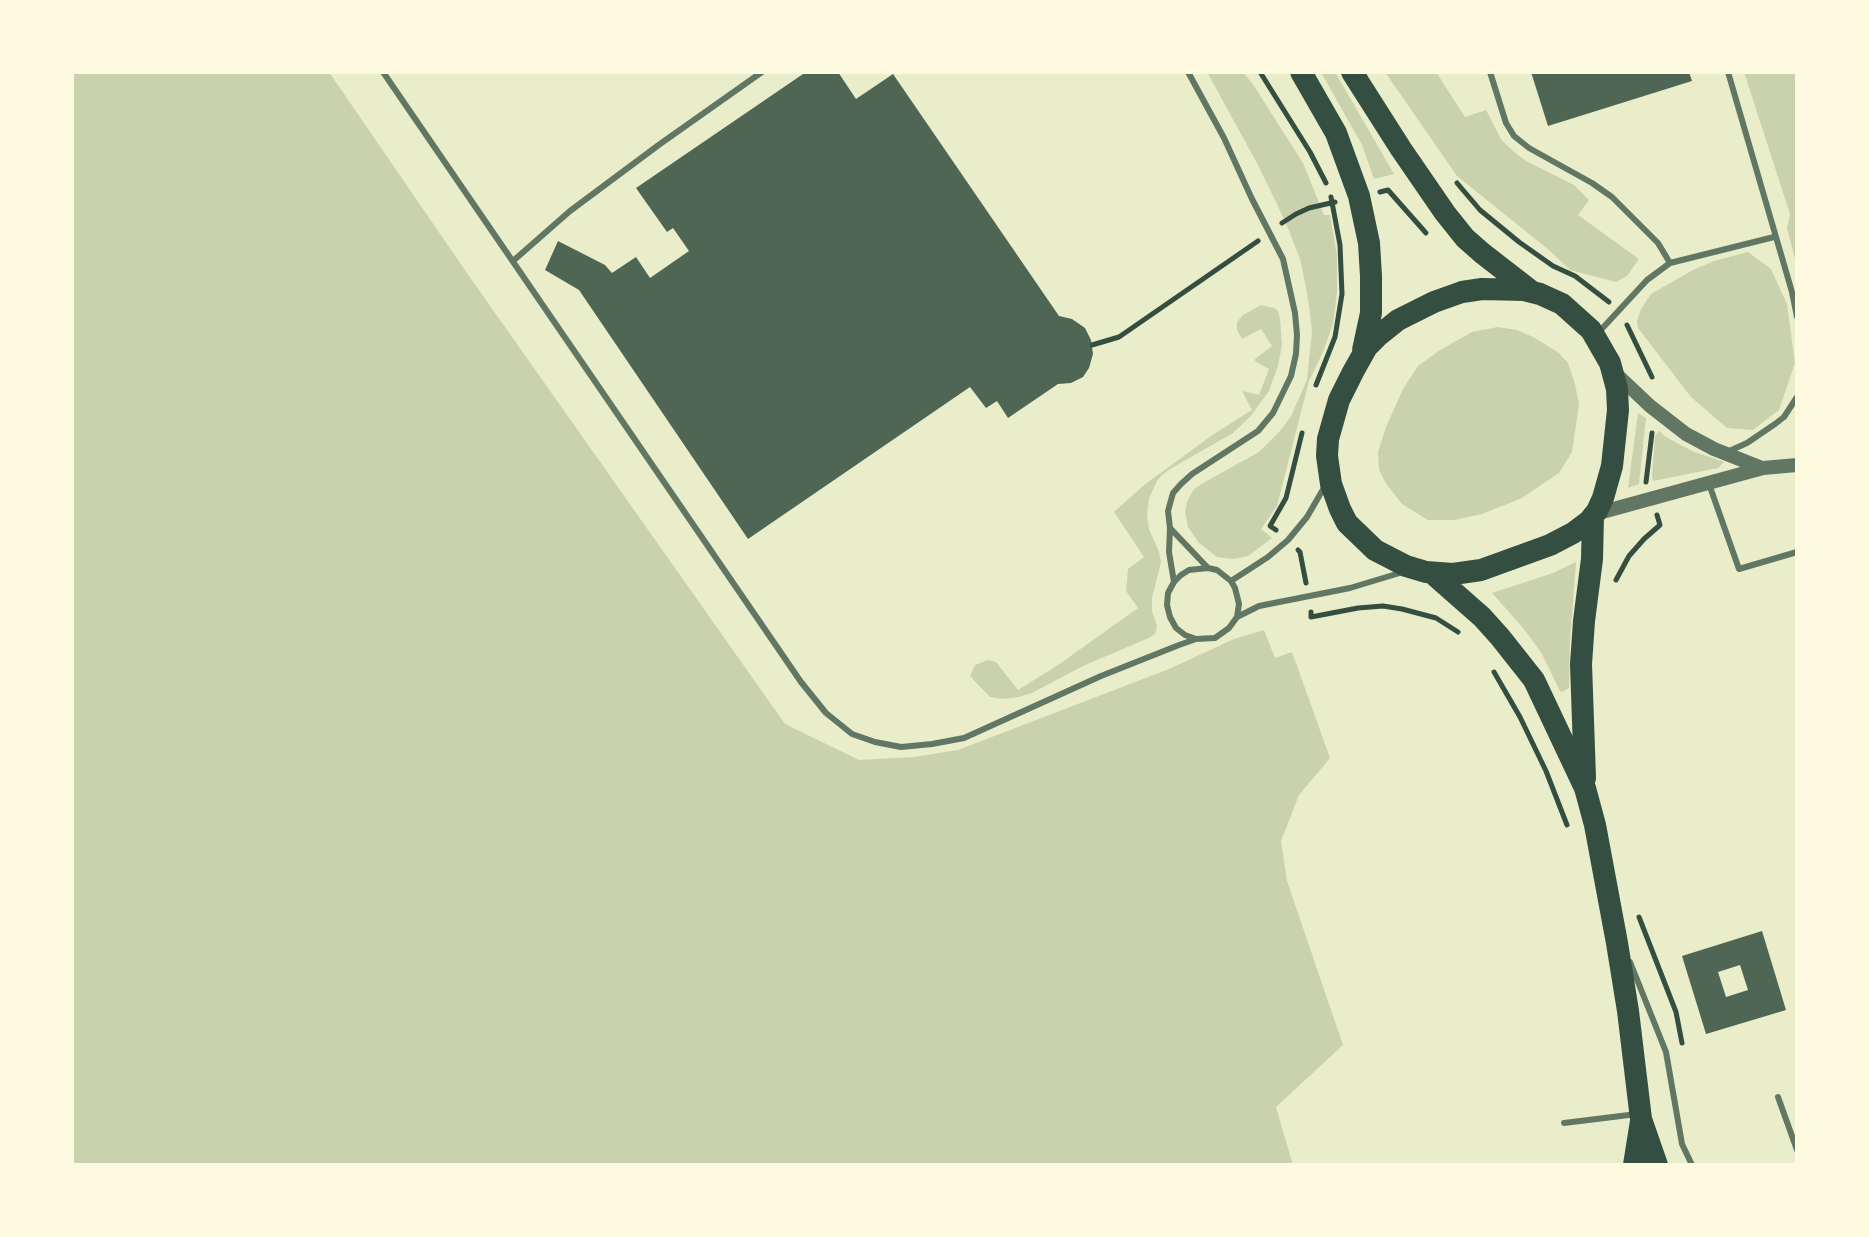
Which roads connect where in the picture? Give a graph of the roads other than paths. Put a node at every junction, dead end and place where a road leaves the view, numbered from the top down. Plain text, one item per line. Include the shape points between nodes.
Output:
1 (383, 72) edge
2 (762, 72) edge
3 (1188, 72) edge
4 (1301, 72) edge
5 (1352, 72) edge
6 (1490, 72) edge
7 (1728, 72) edge
8 (1774, 237) junction
9 (513, 261) junction
10 (1670, 263) junction
11 (1532, 292) junction
12 (1797, 317) edge
13 (1596, 336) junction
14 (1362, 355) junction
15 (1613, 371) junction
16 (1797, 397) edge
17 (1724, 453) junction
18 (1797, 465) edge
19 (1763, 468) junction
20 (1329, 475) junction
21 (1709, 484) junction
22 (1594, 515) junction
23 (1170, 528) junction
24 (1797, 552) edge
25 (1208, 568) junction
26 (1423, 571) junction
27 (1231, 581) junction
28 (1174, 582) junction
29 (1237, 617) junction
30 (1196, 639) junction
31 (1585, 788) junction
32 (1613, 921) junction
33 (1778, 1097) dead end
34 (1641, 1117) junction
35 (1564, 1123) dead end
36 (1797, 1150) edge
37 (1634, 1165) edge
38 (1657, 1165) edge
39 (1692, 1165) edge

1 - 9 lane
2 - 9 lane via 570,211
3 - 23 lane via 1283,259 1295,313 1296,354 1278,406 1258,431 1192,474 1173,493
4 - 14 highway via 1336,133 1359,196 1371,276 1371,313
5 - 11 highway via 1460,231
6 - 10 lane via 1514,136 1612,197 1658,243
7 - 8 lane
8 - 10 lane
8 - 12 lane
9 - 30 lane via 801,682 852,734 901,747 964,738
10 - 13 lane via 1647,280
11 - 13 highway via 1562,304
11 - 14 highway via 1482,289 1434,302 1383,331
13 - 15 highway
14 - 20 highway via 1339,400 1328,439
15 - 17 street via 1686,434
15 - 22 highway via 1616,439 1602,503
16 - 17 lane via 1775,424
17 - 19 street
18 - 19 street
19 - 21 street
20 - 26 highway via 1340,509 1356,533 1385,557
20 - 27 lane via 1288,540
21 - 22 street
21 - 24 lane via 1739,569
22 - 26 highway via 1550,545 1494,566 1463,573
22 - 31 highway via 1581,664
23 - 25 lane
23 - 28 lane
25 - 27 lane
25 - 28 lane via 1189,570
26 - 29 lane via 1259,606
26 - 31 highway via 1482,617 1534,680
27 - 29 lane via 1238,596
28 - 30 lane via 1168,593 1170,617 1176,628
29 - 30 lane via 1215,638
31 - 32 highway
32 - 34 highway
32 - 39 lane via 1662,1038 1684,1153
33 - 36 lane
34 - 35 lane
34 - 37 highway
34 - 38 highway

